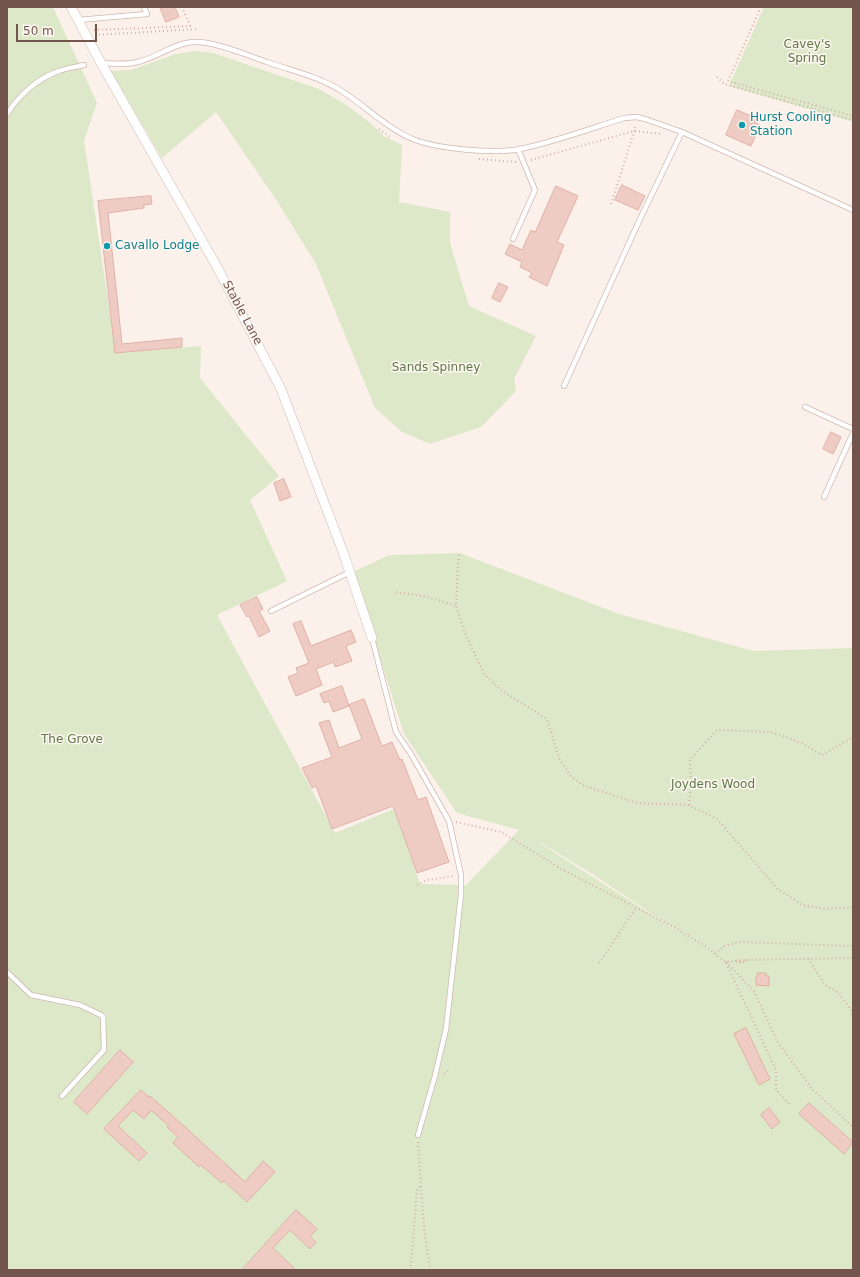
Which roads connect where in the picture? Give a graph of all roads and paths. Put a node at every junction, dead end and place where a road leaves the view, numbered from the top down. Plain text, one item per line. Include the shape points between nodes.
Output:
1 (71, 7) edge
2 (144, 7) edge
3 (182, 7) edge
4 (761, 7) edge
5 (78, 20) junction
6 (199, 29) dead end
7 (85, 33) junction
8 (101, 63) junction
9 (84, 65) dead end
10 (717, 77) dead end
11 (7, 114) edge
12 (853, 116) edge
13 (853, 120) edge
14 (633, 123) dead end
15 (376, 126) dead end
16 (634, 131) junction
17 (682, 132) junction
18 (661, 134) dead end
19 (395, 140) dead end
20 (518, 149) junction
21 (478, 159) dead end
22 (523, 162) junction
23 (611, 204) dead end
24 (853, 210) edge
25 (513, 239) dead end
26 (564, 386) dead end
27 (805, 407) dead end
28 (853, 429) edge
29 (853, 433) edge
30 (824, 497) dead end
31 (459, 555) dead end
32 (350, 572) junction
33 (396, 592) dead end
34 (456, 606) junction
35 (271, 611) dead end
36 (372, 638) joint
37 (853, 737) edge
38 (689, 805) junction
39 (449, 821) junction
40 (461, 875) junction
41 (417, 885) dead end
42 (636, 908) junction
43 (853, 908) edge
44 (853, 946) edge
45 (715, 954) junction
46 (853, 958) edge
47 (808, 959) junction
48 (726, 962) junction
49 (599, 963) dead end
50 (7, 972) edge
51 (853, 1016) edge
52 (62, 1096) dead end
53 (791, 1106) dead end
54 (853, 1127) edge
55 (418, 1135) joint
56 (421, 1186) junction
57 (410, 1270) edge
58 (430, 1270) edge

1 - 5 street, Stable Lane
2 - 5 lane via 147,14
3 - 7 path via 190,26
4 - 12 path via 728,81
5 - 7 street, Stable Lane
6 - 7 path
7 - 8 street, Stable Lane
8 - 20 lane via 128,64 139,62 170,47 192,42 213,44 328,84 391,127 416,140 471,150
8 - 32 street, Stable Lane via 216,265 281,389
9 - 11 lane via 43,78 27,90
10 - 13 path via 724,84
14 - 16 path
15 - 19 path
16 - 18 path
16 - 22 path
16 - 23 path
17 - 20 lane via 631,116
17 - 24 lane
17 - 26 lane
20 - 22 lane
21 - 22 path
22 - 25 lane via 535,190
27 - 28 lane
29 - 30 lane
31 - 34 path
32 - 35 lane
32 - 36 street, Stable Lane
33 - 34 path via 428,597
34 - 38 path via 484,674 502,691 547,719 559,758 570,775 582,785 637,803
36 - 39 lane via 396,732
37 - 38 path via 822,755 802,743 772,732 717,730 690,760
38 - 43 path via 717,819 778,888 802,905 825,909
39 - 40 lane
39 - 42 path via 501,832 565,871
40 - 41 path via 427,880
40 - 55 lane via 446,1029
42 - 45 path via 672,926
42 - 49 path
44 - 45 path via 739,942 724,946
45 - 48 path
46 - 47 path
47 - 48 path
47 - 51 path via 825,985 839,993
48 - 53 path via 776,1070 776,1090
48 - 54 path via 754,991 776,1041 812,1090
50 - 52 lane via 31,995 80,1005 103,1016 104,1050
55 - 56 path
56 - 57 path via 417,1189
56 - 58 path

